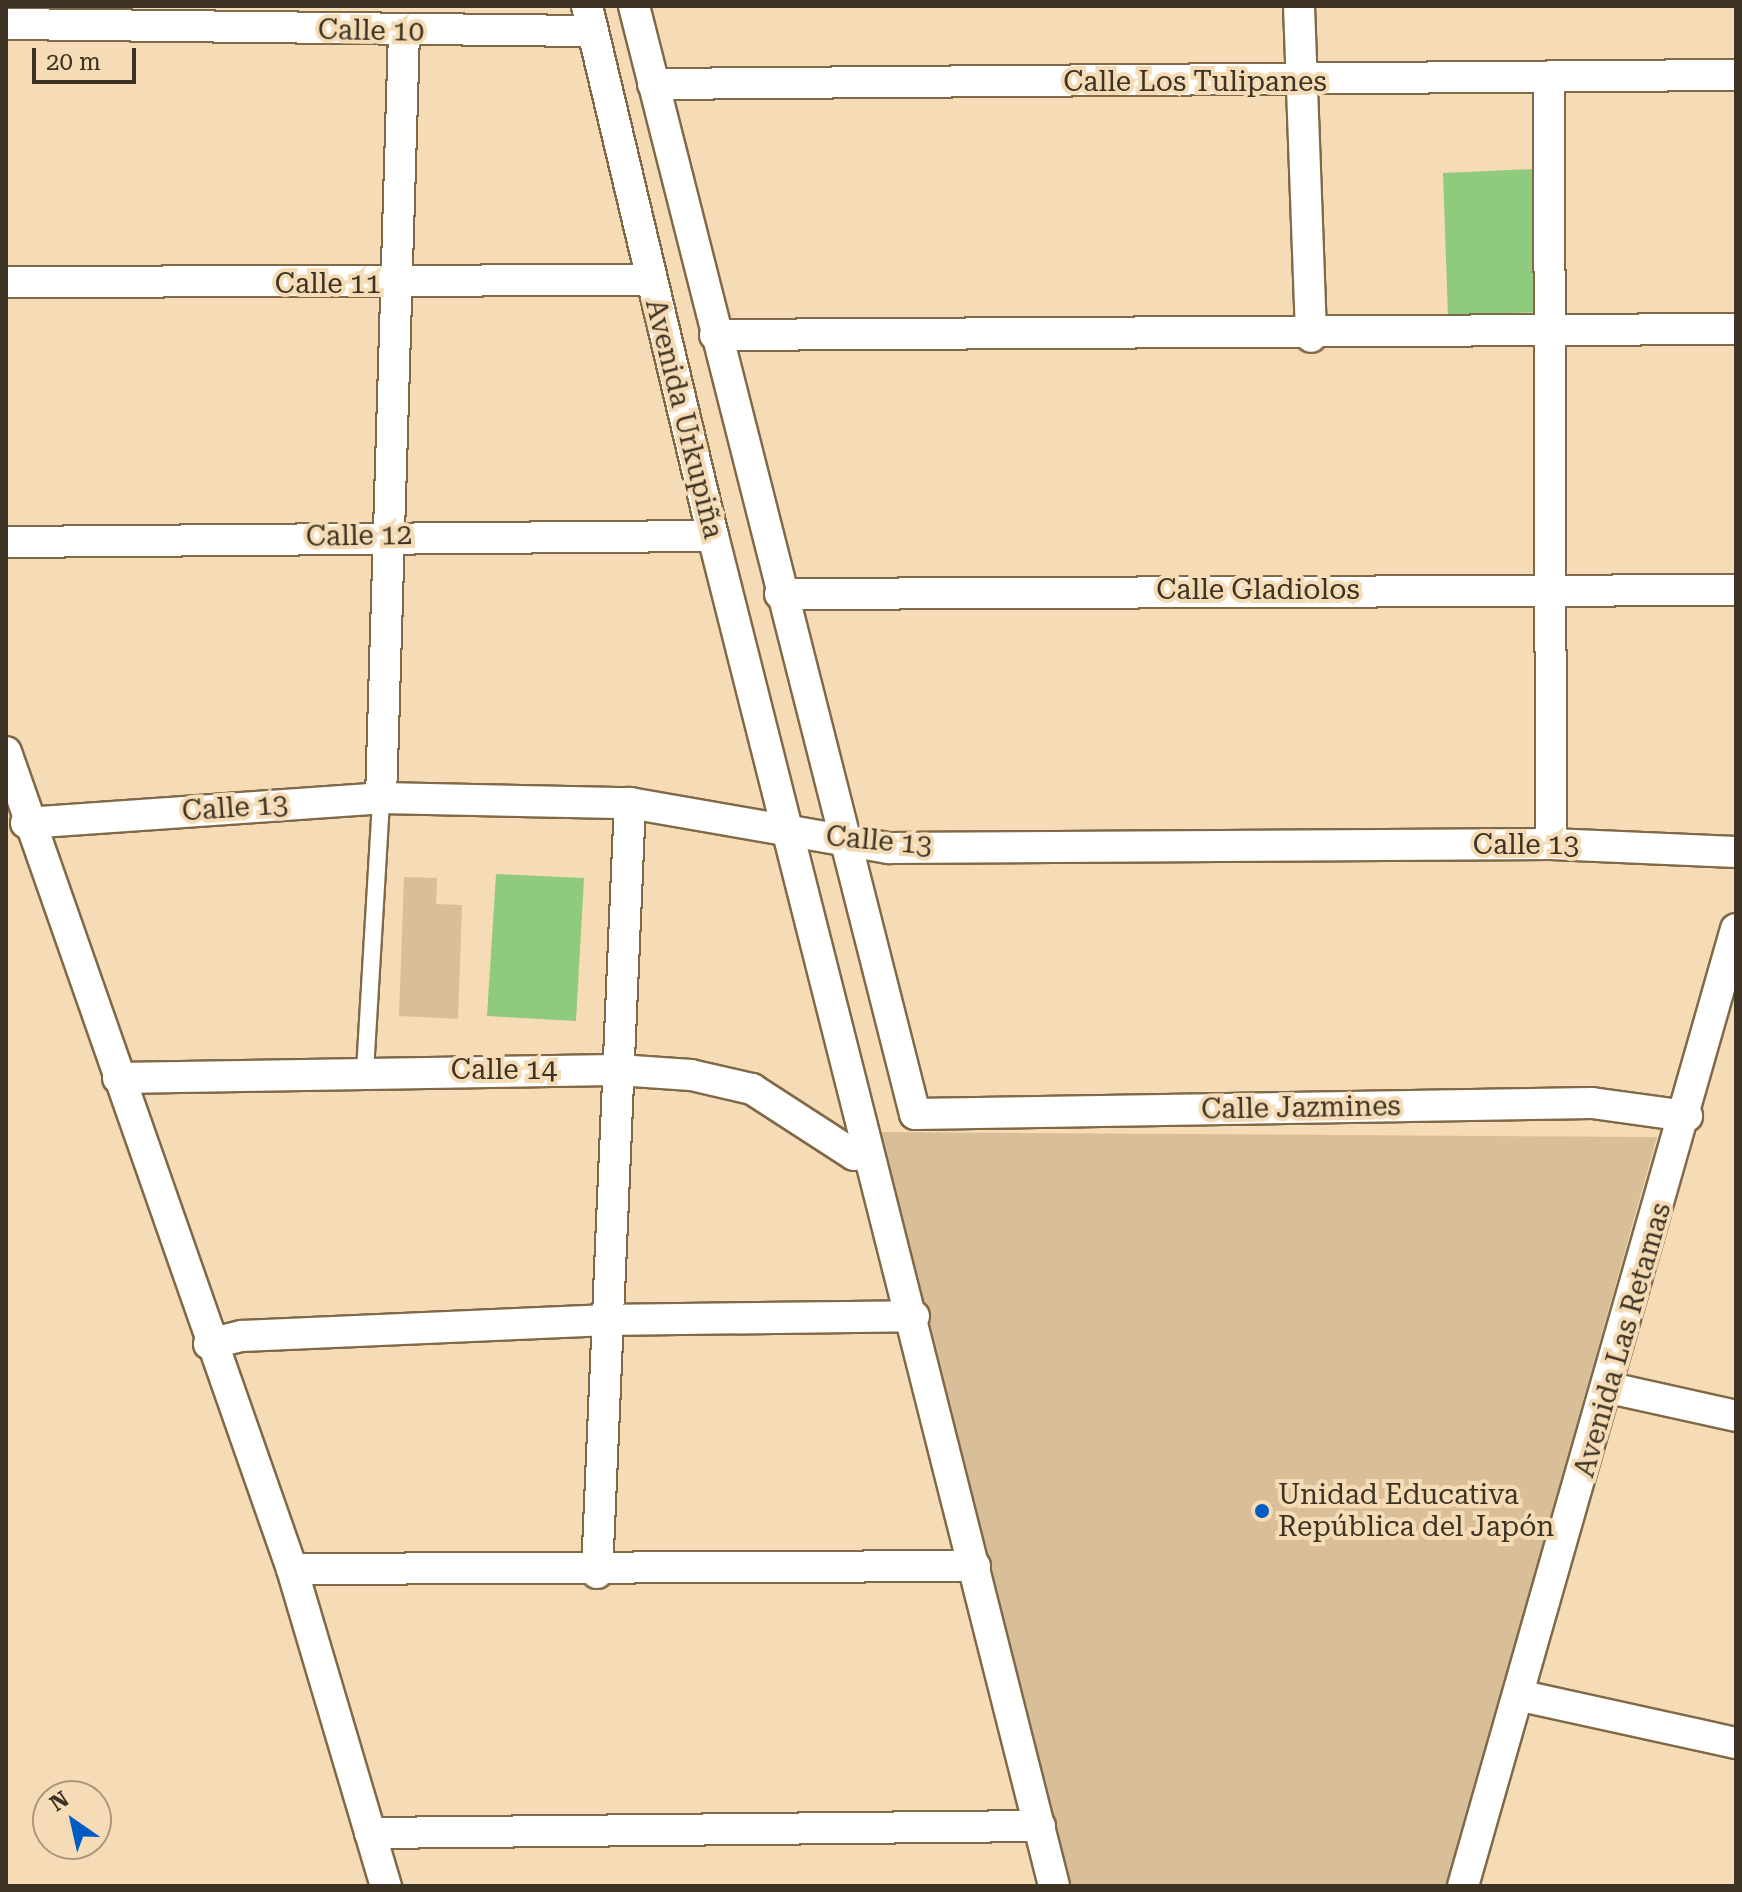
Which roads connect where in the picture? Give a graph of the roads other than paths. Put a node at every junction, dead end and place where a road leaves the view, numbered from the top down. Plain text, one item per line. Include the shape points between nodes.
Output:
1 (634, 6) edge
2 (1299, 6) edge
3 (589, 18) edge
4 (6, 24) edge
5 (404, 32) junction
6 (1736, 75) edge
7 (1549, 77) junction
8 (1300, 83) junction
9 (653, 84) junction
10 (650, 280) junction
11 (6, 282) edge
12 (391, 285) junction
13 (1736, 329) edge
14 (1551, 332) junction
15 (715, 335) junction
16 (1311, 337) junction
17 (385, 536) junction
18 (713, 536) junction
19 (6, 542) edge
20 (1547, 588) junction
21 (1736, 590) edge
22 (780, 594) junction
23 (6, 752) edge
24 (381, 798) junction
25 (630, 803) junction
26 (26, 823) junction
27 (791, 829) junction
28 (843, 843) junction
29 (1551, 844) junction
30 (1736, 852) edge
31 (1736, 929) edge
32 (618, 1070) junction
33 (365, 1071) junction
34 (118, 1078) junction
35 (1687, 1116) junction
36 (868, 1153) junction
37 (914, 1316) junction
38 (603, 1320) junction
39 (209, 1344) junction
40 (1610, 1388) junction
41 (1736, 1416) edge
42 (975, 1566) junction
43 (292, 1569) junction
44 (597, 1573) junction
45 (1522, 1696) junction
46 (1736, 1743) edge
47 (1040, 1826) junction
48 (370, 1833) junction
49 (386, 1886) edge
50 (1054, 1886) edge
51 (1463, 1886) edge

1 - 9 street
2 - 8 street
3 - 5 street, Calle 10
3 - 10 street, Avenida Urkupiña
4 - 5 street, Calle 10
5 - 12 street
6 - 7 street, Calle Los Tulipanes
7 - 8 street, Calle Los Tulipanes
7 - 14 street
8 - 9 street, Calle Los Tulipanes
8 - 16 street
9 - 15 street
10 - 12 street, Calle 11
10 - 18 street, Avenida Urkupiña
11 - 12 street, Calle 11
12 - 17 street
13 - 14 street
14 - 16 street
14 - 20 street
15 - 16 street
15 - 22 street
17 - 18 street, Calle 12
17 - 19 street, Calle 12
17 - 24 street
18 - 27 street, Avenida Urkupiña
20 - 21 street, Calle Gladiolos
20 - 22 street, Calle Gladiolos
20 - 29 street
22 - 28 street
23 - 26 street
24 - 25 street, Calle 13
24 - 26 street, Calle 13
24 - 33 lane
25 - 27 street, Calle 13 via 749,828
25 - 32 street
26 - 34 street
27 - 28 street, Calle 13
27 - 36 street, Avenida Urkupiña
28 - 29 street, Calle 13
28 - 35 street, Calle Jazmines via 915,1114 1592,1103
29 - 30 street, Calle 13
31 - 35 street, Avenida Las Retamas
32 - 33 street, Calle 14
32 - 36 street, Calle 14 via 752,1089 854,1155
32 - 38 street
33 - 34 street, Calle 14
34 - 39 street
35 - 40 street, Avenida Las Retamas
36 - 37 street, Avenida Urkupiña
37 - 38 street
37 - 42 street, Avenida Urkupiña
38 - 39 street via 242,1336
38 - 44 street
39 - 43 street
40 - 41 street
40 - 45 street, Avenida Las Retamas
42 - 44 street
42 - 47 street, Avenida Urkupiña
43 - 44 street
43 - 48 street
45 - 46 street
45 - 51 street, Avenida Las Retamas
47 - 48 street
47 - 50 street, Avenida Urkupiña
48 - 49 street

